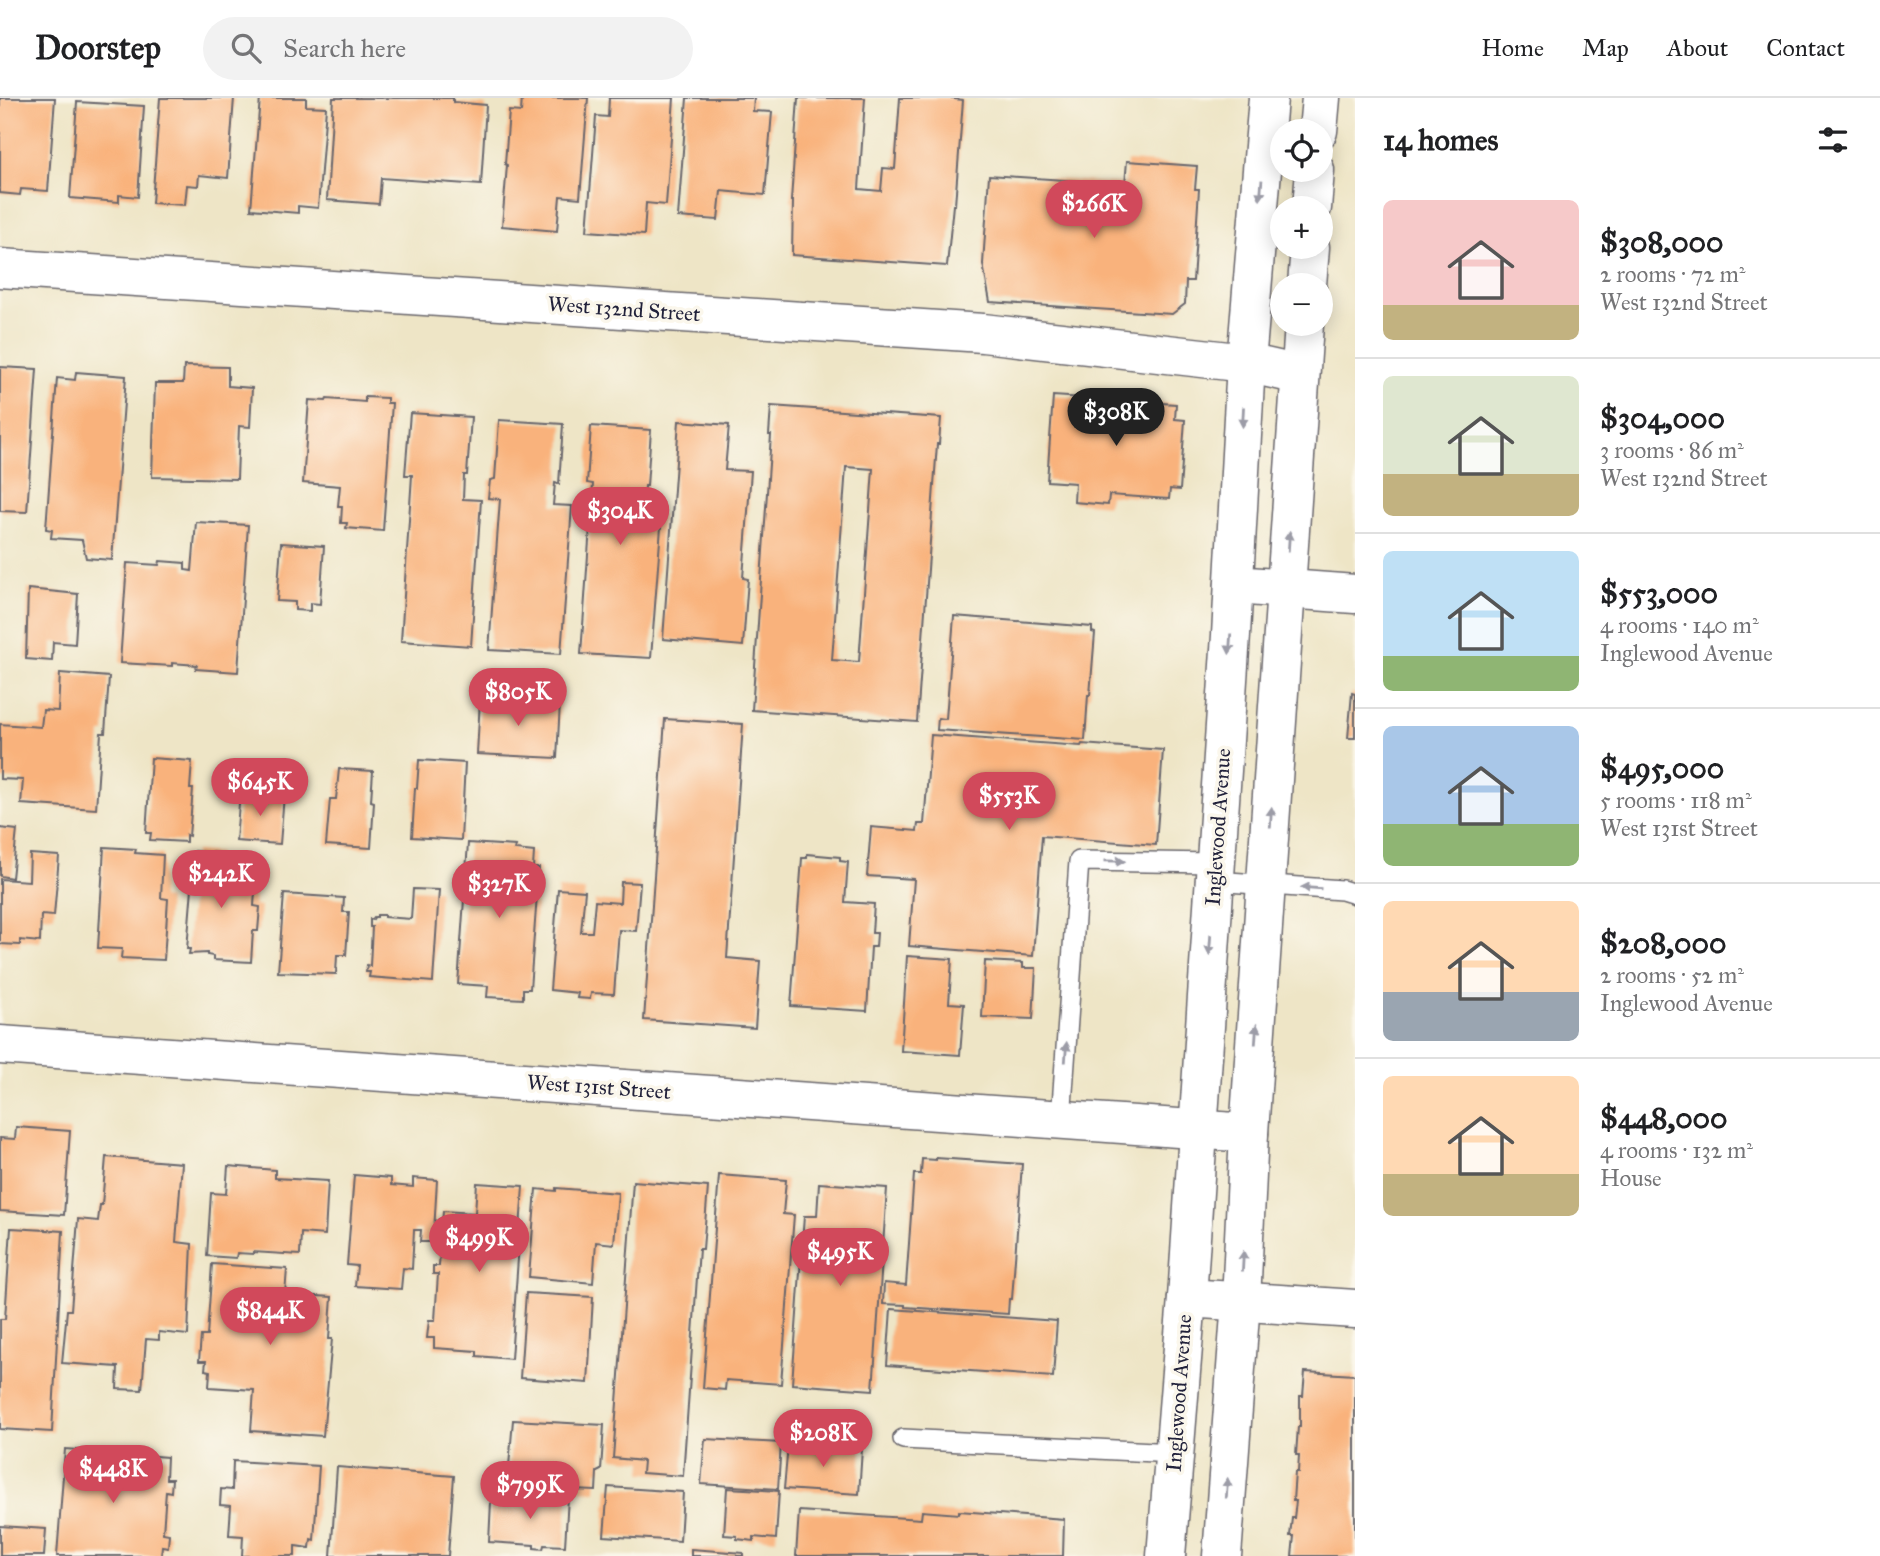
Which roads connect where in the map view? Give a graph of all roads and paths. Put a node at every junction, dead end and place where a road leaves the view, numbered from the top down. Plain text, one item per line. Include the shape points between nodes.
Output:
1 (1268, 98) edge
2 (1321, 98) edge
3 (1319, 119) edge
4 (0, 268) edge
5 (1303, 336) edge
6 (1247, 363) junction
7 (1300, 375) junction
8 (1234, 585) junction
9 (1286, 589) junction
10 (1355, 594) edge
11 (1215, 872) junction
12 (1266, 885) junction
13 (1355, 894) edge
14 (0, 1045) edge
15 (1061, 1120) junction
16 (1198, 1129) junction
17 (1249, 1133) junction
18 (1187, 1298) junction
19 (1241, 1301) junction
20 (1355, 1309) edge
21 (903, 1439) dead end
22 (1174, 1453) junction
23 (1166, 1556) edge
24 (1222, 1556) edge

1 -> 6 main road, Inglewood Avenue
2 - 3 main road
4 - 6 main road, West 132nd Street via 983,333
5 - 7 main road
6 - 7 main road, West 132nd Street
6 -> 8 main road, Inglewood Avenue
9 -> 7 main road
8 - 9 main road
8 -> 11 main road, Inglewood Avenue
9 - 10 main road
12 -> 9 main road
11 - 12 lane
15 -> 11 lane via 1079,861
11 -> 16 main road, Inglewood Avenue
13 -> 12 lane
17 -> 12 main road
14 - 15 main road, West 131st Street
15 - 16 main road, West 131st Street
16 - 17 main road, West 131st Street
16 - 18 main road, Inglewood Avenue
19 -> 17 main road
18 - 19 main road
18 - 22 main road, Inglewood Avenue
19 - 20 main road
24 -> 19 main road
21 - 22 lane
22 - 23 main road, Inglewood Avenue

